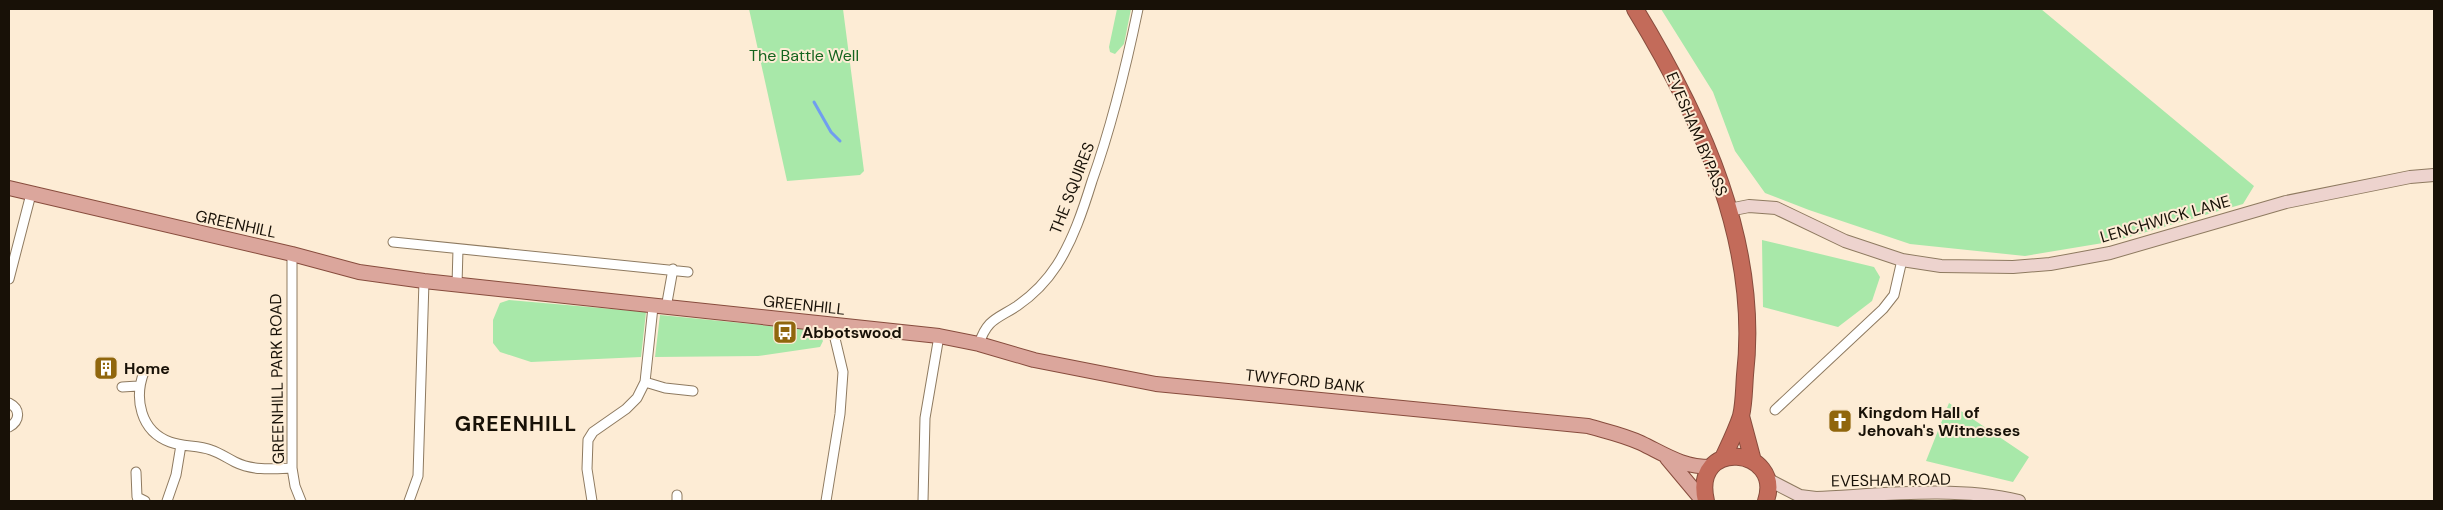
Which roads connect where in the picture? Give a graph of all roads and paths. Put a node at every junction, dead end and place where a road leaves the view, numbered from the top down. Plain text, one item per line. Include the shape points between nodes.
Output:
1 (1138, 9) edge
2 (1635, 9) edge
3 (2434, 175) edge
4 (9, 188) edge
5 (31, 194) junction
6 (1729, 210) junction
7 (393, 242) dead end
8 (458, 249) junction
9 (292, 254) junction
10 (1902, 260) junction
11 (673, 269) junction
12 (688, 272) dead end
13 (9, 279) edge
14 (424, 281) junction
15 (457, 285) junction
16 (659, 307) junction
17 (832, 326) junction
18 (939, 336) junction
19 (979, 344) junction
20 (144, 372) dead end
21 (645, 382) junction
22 (138, 386) junction
23 (122, 387) dead end
24 (693, 391) dead end
25 (9, 403) edge
26 (1775, 410) dead end
27 (1741, 416) junction
28 (9, 427) edge
29 (181, 445) junction
30 (1666, 458) junction
31 (1753, 461) junction
32 (1717, 463) junction
33 (292, 468) junction
34 (136, 472) dead end
35 (1767, 479) junction
36 (145, 501) edge
37 (167, 501) edge
38 (301, 501) edge
39 (409, 501) edge
40 (592, 501) edge
41 (826, 501) edge
42 (923, 501) edge
43 (1704, 501) edge
44 (1766, 501) edge
45 (2019, 501) edge

1 - 19 street, THE SQUIRES via 1124,78 1105,144 1071,237 1058,264 1043,284 1017,306 993,319 985,327
2 - 6 highway, EVESHAM BYPASS via 1659,48 1694,118 1717,171
3 - 10 street, LENCHWICK LANE via 2286,202 2110,253 2050,264 1976,267
4 - 5 main road, GREENHILL
5 - 9 main road, GREENHILL
5 - 13 street
6 - 10 street, LENCHWICK LANE via 1749,206 1776,208 1845,241
6 - 27 highway, EVESHAM BYPASS via 1740,254 1748,318
7 - 8 street
8 - 11 street
8 - 15 street
9 - 14 main road, GREENHILL via 359,272
9 - 33 street, GREENHILL PARK ROAD
10 - 26 street via 1894,295 1883,309
11 - 12 street
11 - 16 street
14 - 15 main road, GREENHILL
14 - 39 street via 419,468 416,487
15 - 16 main road, GREENHILL
16 - 17 main road, GREENHILL
16 - 21 street
17 - 18 main road, GREENHILL
17 - 41 street via 843,372 840,414
18 - 19 main road, TWYFORD BANK
18 - 42 street via 925,418
19 - 30 main road, TWYFORD BANK via 1034,360 1156,384 1588,426 1640,443
20 - 22 street
21 - 24 street
21 - 40 street via 637,398 593,432 588,440 587,469
22 - 23 street
22 - 29 street via 142,416 149,427 169,442
25 - 28 street via 16,408 18,416
27 - 31 highway, EVESHAM BYPASS
27 - 32 highway, EVESHAM BYPASS
29 - 33 street via 209,449 248,467
29 - 37 street
30 - 32 main road, TWYFORD BANK via 1690,465
30 - 43 main road, TWYFORD BANK
31 - 32 highway via 1742,457
31 - 35 highway
32 - 43 highway, EVESHAM BYPASS via 1705,477 1702,487
33 - 38 street, GREENHILL PARK ROAD
34 - 36 street via 137,497
35 - 44 highway
35 - 45 street, EVESHAM ROAD via 1800,496 1816,498 1943,494

